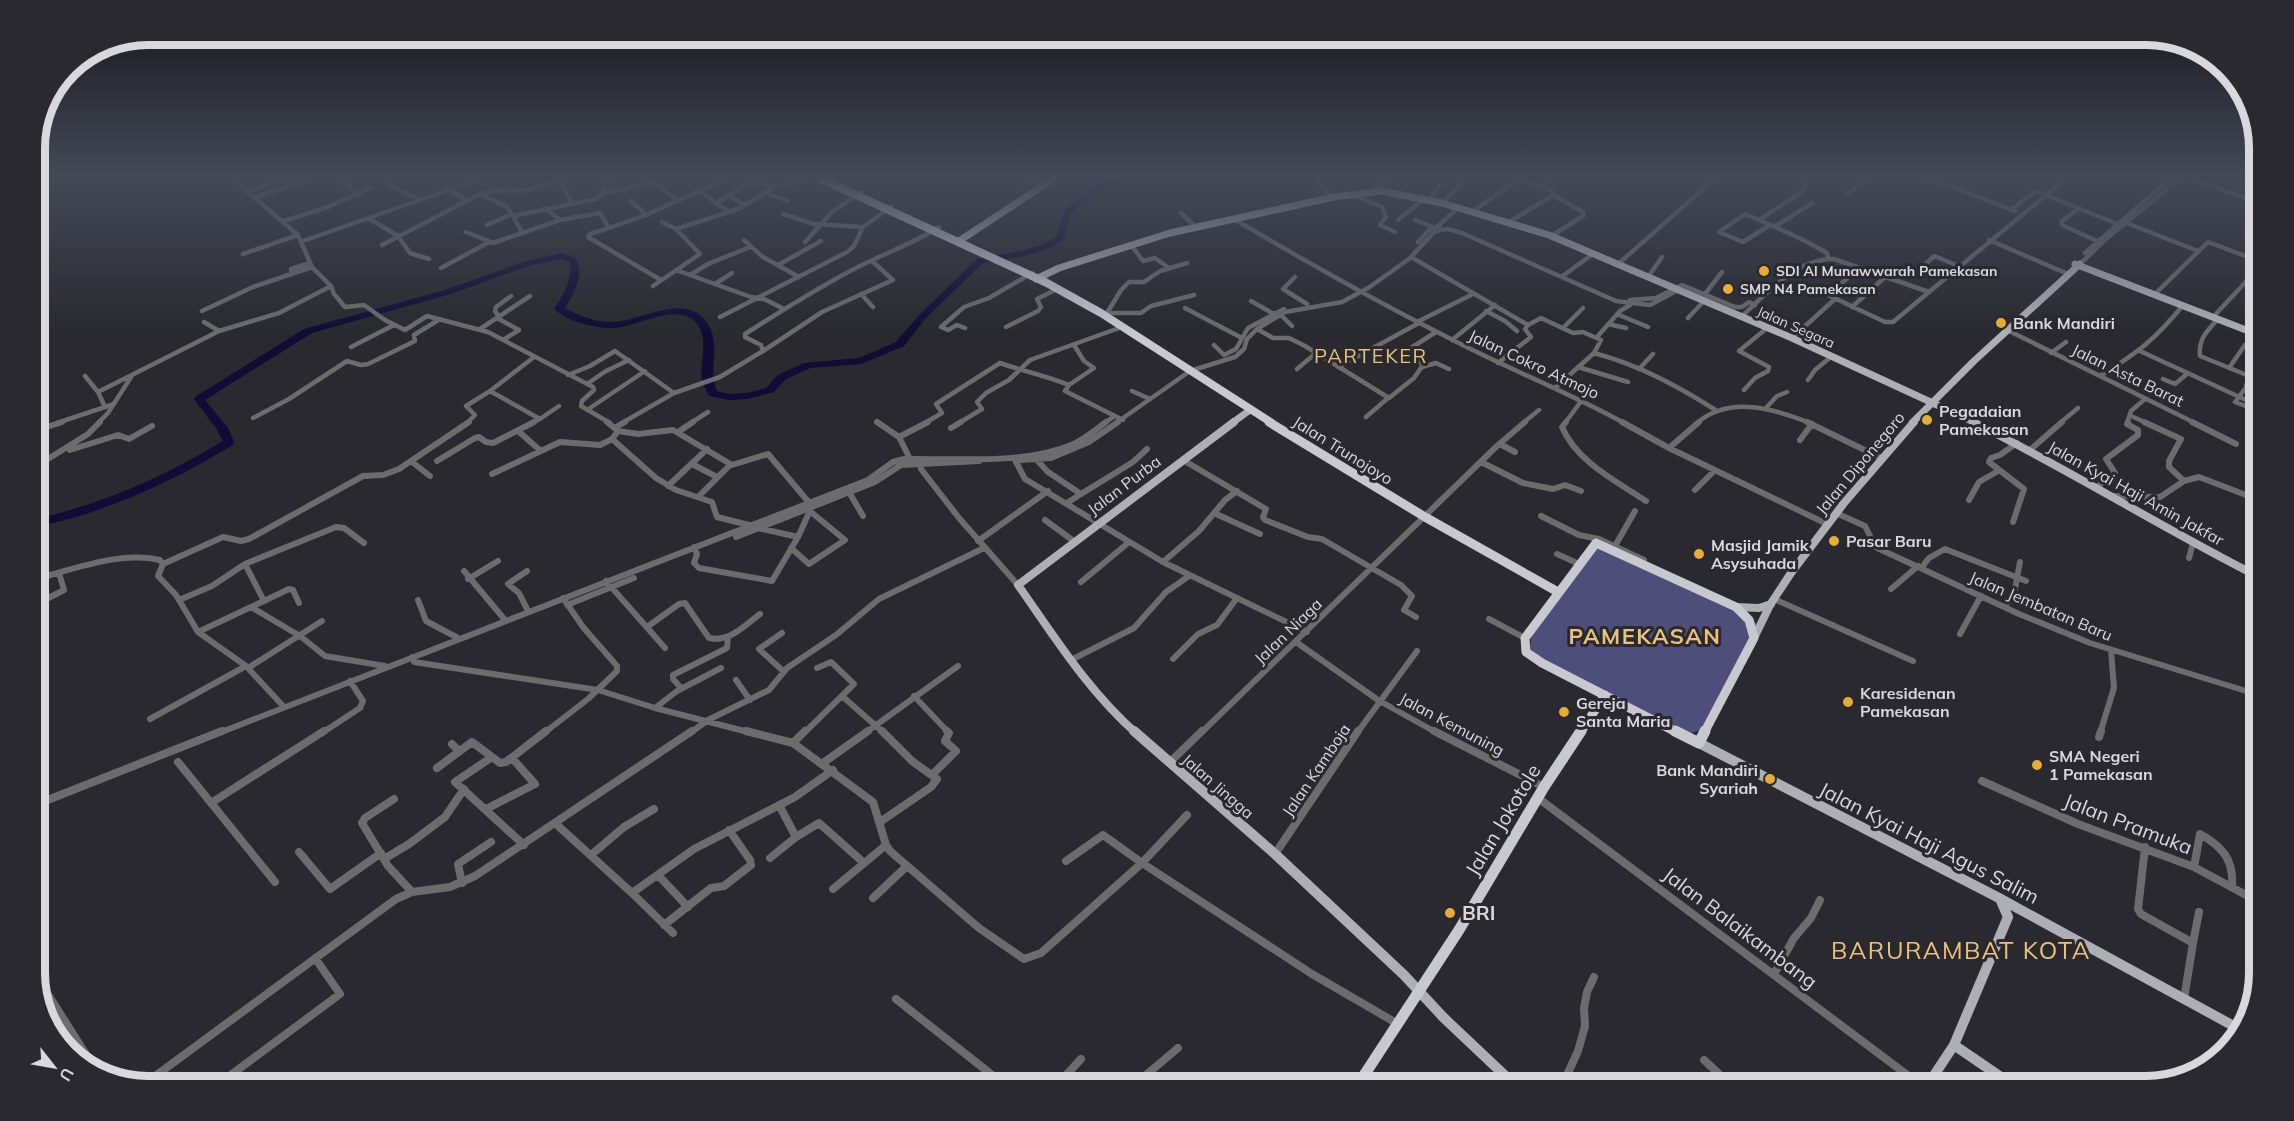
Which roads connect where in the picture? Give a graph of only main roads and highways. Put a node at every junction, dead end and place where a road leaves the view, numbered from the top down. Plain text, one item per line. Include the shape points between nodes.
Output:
1 (938, 229) edge
2 (976, 229) edge
3 (1188, 229) edge
4 (1531, 229) edge
5 (963, 239) junction
6 (1034, 276) junction
7 (2049, 290) joint
8 (2249, 331) edge
9 (1933, 402) junction
10 (1250, 410) junction
11 (2249, 572) edge
12 (1018, 585) joint
13 (1558, 592) junction
14 (1773, 601) junction
15 (1736, 607) junction
16 (1754, 638) junction
17 (1605, 695) junction
18 (1699, 742) junction
19 (1999, 898) junction
20 (2025, 913) junction
21 (2008, 917) junction
22 (1417, 995) junction
23 (2234, 1025) edge
24 (1954, 1045) junction
25 (1364, 1076) edge
26 (1505, 1076) edge
27 (1934, 1076) edge
28 (1999, 1076) edge

1 - 5 highway
2 - 5 main road
3 - 6 main road
4 - 9 main road, Jalan Segara via 1717,303
5 - 6 highway
6 - 10 highway, Jalan Trunojoyo via 1103,313
7 - 8 main road via 2077,264
7 - 9 main road
9 - 11 main road, Jalan Kyai Haji Amin Jakfar via 2017,443
9 - 14 main road, Jalan Diponegoro via 1827,524
10 - 12 main road, Jalan Purba
10 - 13 highway, Jalan Trunojoyo via 1425,517
12 - 22 main road, Jalan Jingga via 1071,660 1120,719 1275,855
13 - 15 highway via 1596,540
13 - 17 highway, Jalan Kyai Haji Agus Salim via 1525,638 1524,648 1530,657
14 - 15 main road via 1759,608
14 - 16 main road, Jalan Diponegoro
15 - 16 highway via 1748,618
16 - 18 highway
17 - 18 highway, Jalan Kyai Haji Agus Salim
17 - 22 highway, Jalan Jokotole
18 - 19 main road, Jalan Kyai Haji Agus Salim
19 - 20 main road, Jalan Kyai Haji Agus Salim
19 - 21 main road
20 - 21 main road
20 - 23 main road, Jalan Kyai Haji Agus Salim
21 - 24 main road
22 - 25 highway, Jalan Jokotole
22 - 26 main road, Jalan Jingga
24 - 27 main road
24 - 28 main road

